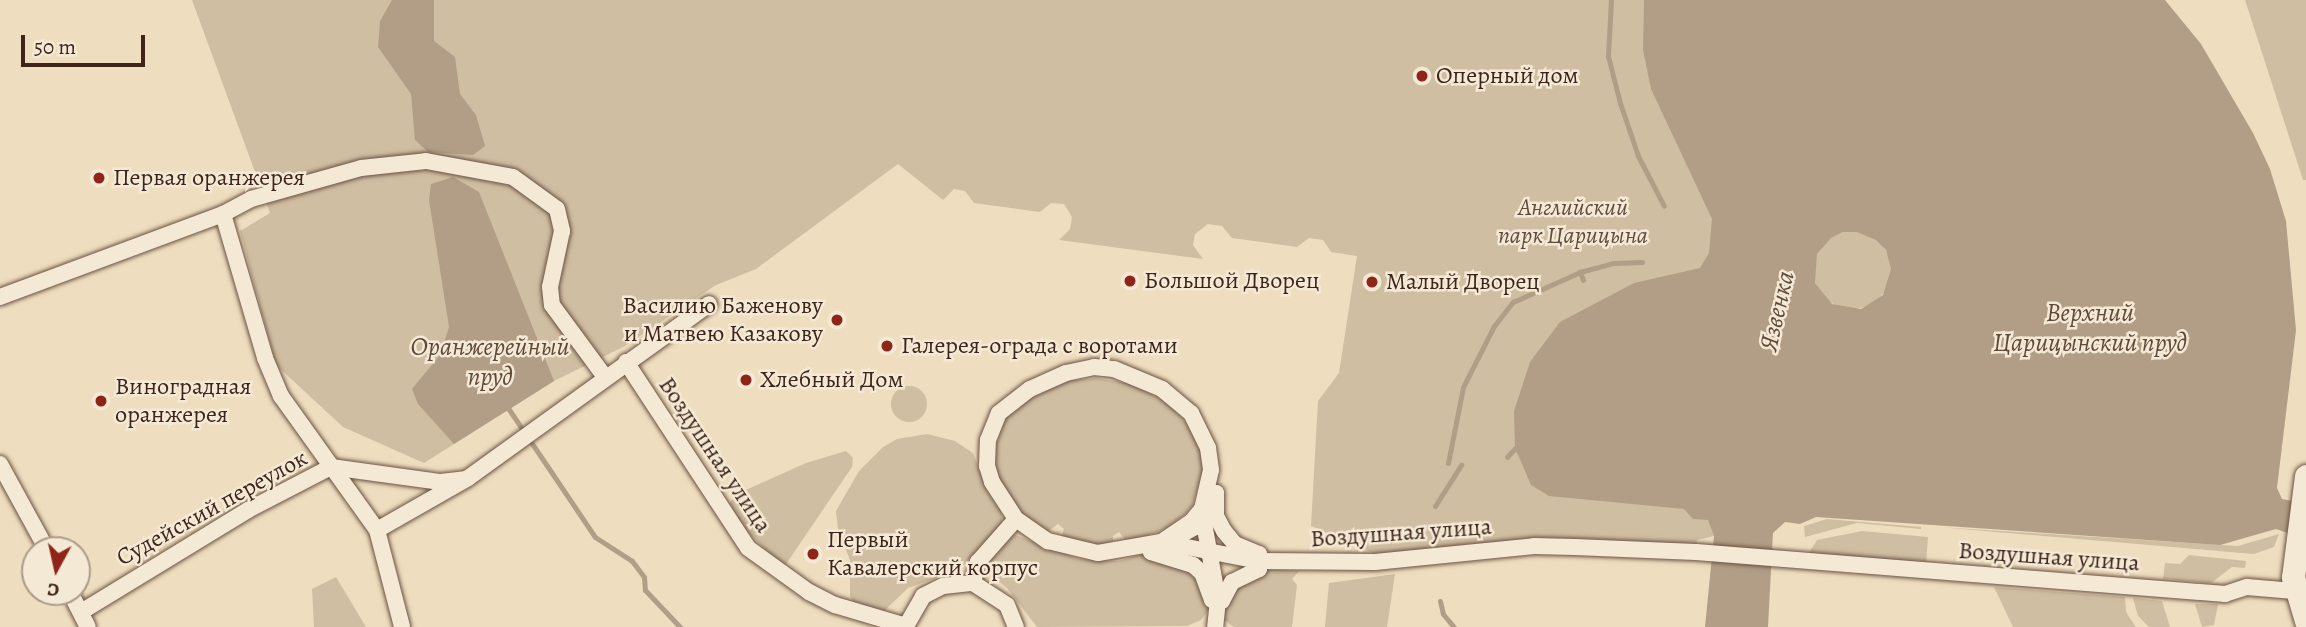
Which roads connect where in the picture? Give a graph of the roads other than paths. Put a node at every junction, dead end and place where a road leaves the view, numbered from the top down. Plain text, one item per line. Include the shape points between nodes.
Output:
1 (223, 214) junction
2 (0, 297) edge
3 (709, 304) dead end
4 (626, 362) junction
5 (605, 377) junction
6 (0, 464) edge
7 (331, 467) junction
8 (467, 478) junction
9 (2305, 484) edge
10 (1202, 513) junction
11 (1016, 519) junction
12 (377, 530) junction
13 (39, 536) edge
14 (1166, 542) junction
15 (1209, 551) junction
16 (1259, 561) junction
17 (973, 583) junction
18 (2294, 591) junction
19 (1218, 600) junction
20 (85, 619) edge
21 (2306, 621) edge
22 (906, 626) edge
23 (402, 627) edge
24 (1016, 627) edge
25 (1219, 627) edge

1 - 2 street
1 - 5 street via 251,199 361,168 426,161 513,177 557,209 562,231 550,287 552,305
1 - 7 street via 275,383
3 - 4 street
4 - 5 street
4 - 22 street, Воздушная улица via 748,548 817,596
5 - 8 street
6 - 13 street
7 - 8 street via 441,482
7 - 12 street
7 - 20 street, Судейский переулок via 248,510
8 - 12 street
9 - 18 main road
10 - 11 street via 1211,470 1203,430 1192,413 1136,376 1094,367 1030,389 999,414 992,427 987,466
10 - 14 street
10 - 15 street
10 - 16 street via 1216,492 1216,516 1224,531 1235,544 1259,554
11 - 14 street, Воздушная улица via 1072,550 1126,551
11 - 17 street via 978,562
12 - 23 street
14 - 15 street, Воздушная улица
14 - 19 street via 1151,552 1193,565 1206,580 1212,600
15 - 16 street, Воздушная улица
15 - 19 street
16 - 18 street, Воздушная улица via 1375,562 1534,546 1698,552 2225,594 2248,587
16 - 19 street via 1259,569 1236,578 1222,601
17 - 22 street, Воздушная улица via 943,586 923,596
17 - 24 street via 1007,605
18 - 21 main road
19 - 25 street

